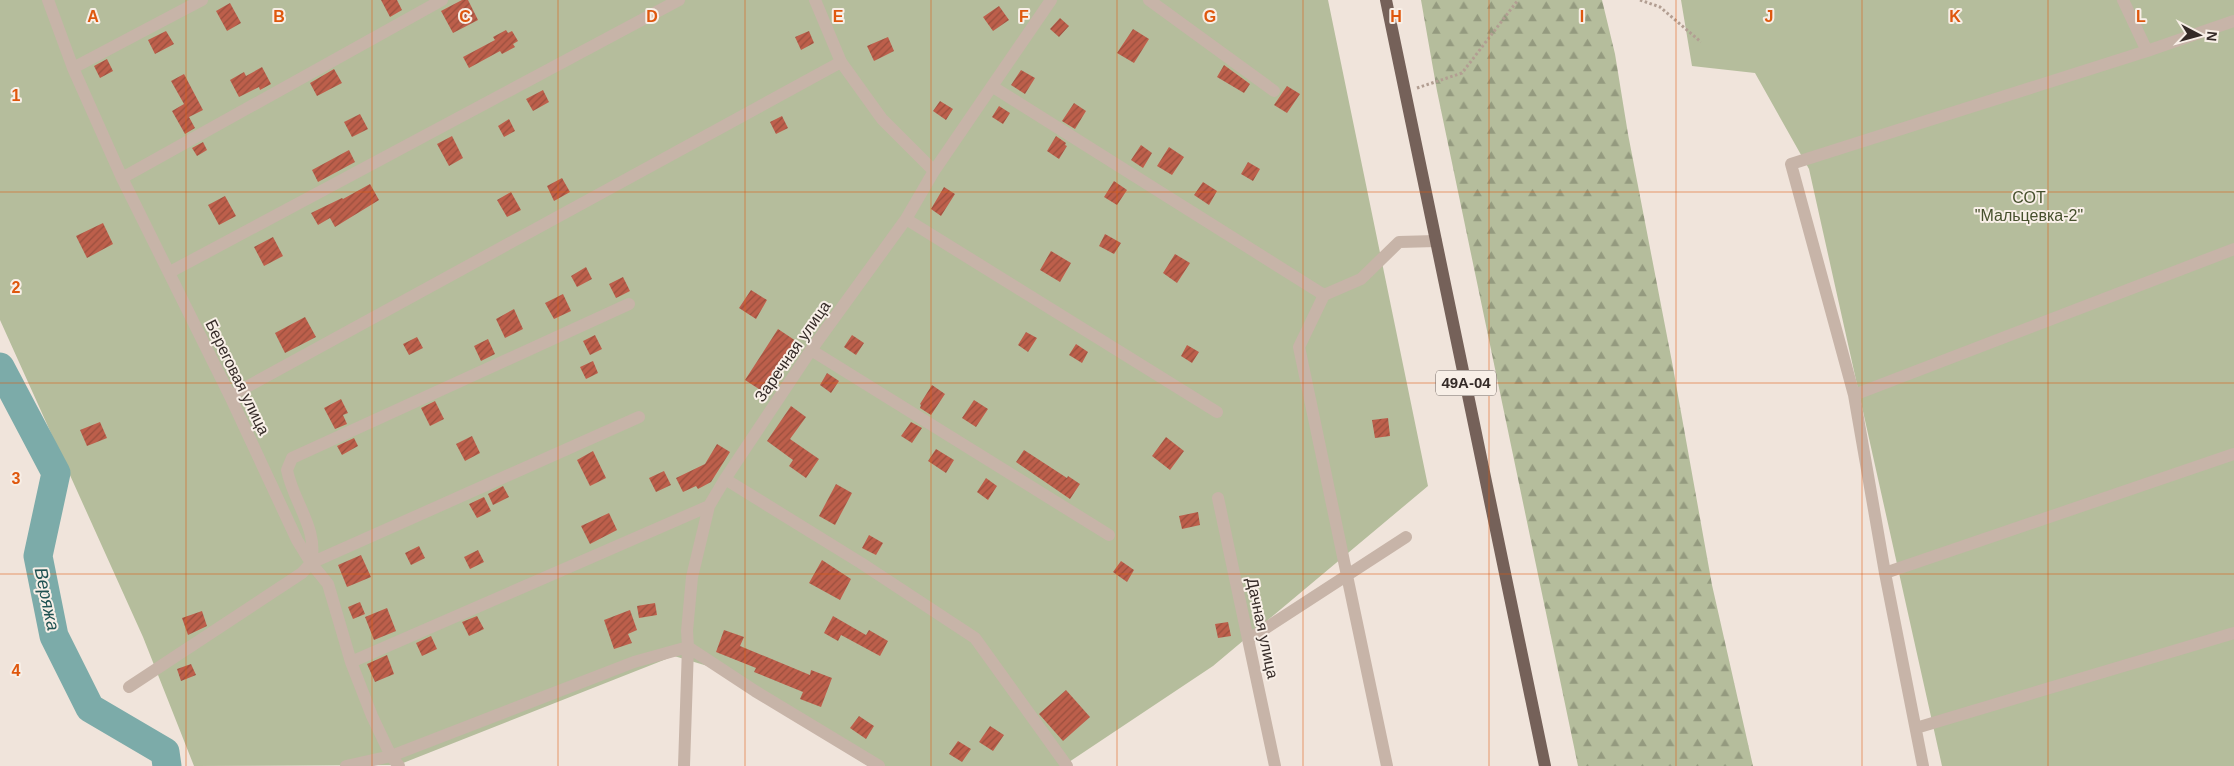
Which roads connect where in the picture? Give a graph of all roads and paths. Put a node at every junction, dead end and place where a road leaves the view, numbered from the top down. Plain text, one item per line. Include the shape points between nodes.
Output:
1 (48, 0) edge
2 (202, 0) edge
3 (442, 0) edge
4 (680, 0) edge
5 (815, 0) edge
6 (1051, 0) edge
7 (1149, 0) edge
8 (1386, 0) edge
9 (1518, 0) edge
10 (1640, 0) edge
11 (2123, 0) edge
12 (2234, 21) edge
13 (1701, 42) dead end
14 (2148, 51) junction
15 (841, 62) junction
16 (73, 68) junction
17 (993, 86) junction
18 (1274, 91) dead end
19 (1405, 92) junction
20 (934, 171) junction
21 (122, 178) junction
22 (906, 219) junction
23 (1436, 241) junction
24 (2234, 249) edge
25 (170, 272) junction
26 (1324, 295) junction
27 (629, 304) dead end
28 (811, 350) junction
29 (1854, 394) junction
30 (230, 396) junction
31 (1217, 412) dead end
32 (639, 417) dead end
33 (2234, 454) edge
34 (725, 479) junction
35 (1218, 498) dead end
36 (709, 506) junction
37 (1109, 534) dead end
38 (1406, 537) dead end
39 (311, 563) junction
40 (1885, 573) junction
41 (1347, 575) junction
42 (2234, 633) edge
43 (1249, 639) junction
44 (688, 647) junction
45 (351, 662) junction
46 (129, 687) dead end
47 (1916, 728) junction
48 (395, 761) edge
49 (346, 766) edge
50 (684, 766) edge
51 (879, 766) edge
52 (1067, 766) edge
53 (1275, 766) edge
54 (1387, 766) edge
55 (1545, 766) edge
56 (1923, 766) edge

1 - 16 street, Береговая улица
2 - 16 street
3 - 21 street
4 - 25 street
5 - 15 street
6 - 17 street, Заречная улица
7 - 18 street
8 - 19 main road, 49А-04
9 - 19 path via 1462,73
10 - 13 path via 1660,7
11 - 14 street
12 - 14 street
14 - 29 street via 1791,164
15 - 20 street via 882,119
15 - 30 street
16 - 21 street, Береговая улица
17 - 20 street, Заречная улица
17 - 26 street
19 - 23 main road, 49А-04
20 - 22 street, Заречная улица
21 - 25 street, Береговая улица
22 - 28 street, Заречная улица
22 - 31 street
23 - 26 street via 1399,242 1360,279
23 - 55 main road, 49А-04
24 - 29 street
25 - 30 street, Береговая улица
26 - 41 street via 1299,346
27 - 39 street via 292,458 287,470 312,534
28 - 34 street, Заречная улица
28 - 37 street
29 - 40 street
30 - 39 street, Береговая улица via 297,540
32 - 39 street
33 - 40 street
34 - 36 street, Заречная улица
34 - 52 street via 975,638
35 - 43 street, Дачная улица
36 - 44 street, Заречная улица via 692,577
36 - 45 street
38 - 41 street
39 - 45 street, Береговая улица via 328,584
39 - 46 street via 302,573
40 - 47 street
41 - 43 street
41 - 54 street
42 - 47 street
43 - 53 street, Дачная улица
44 - 48 street via 634,662
44 - 50 street, Заречная улица
44 - 51 street
45 - 48 street, Береговая улица via 372,716
47 - 56 street
48 - 49 street

